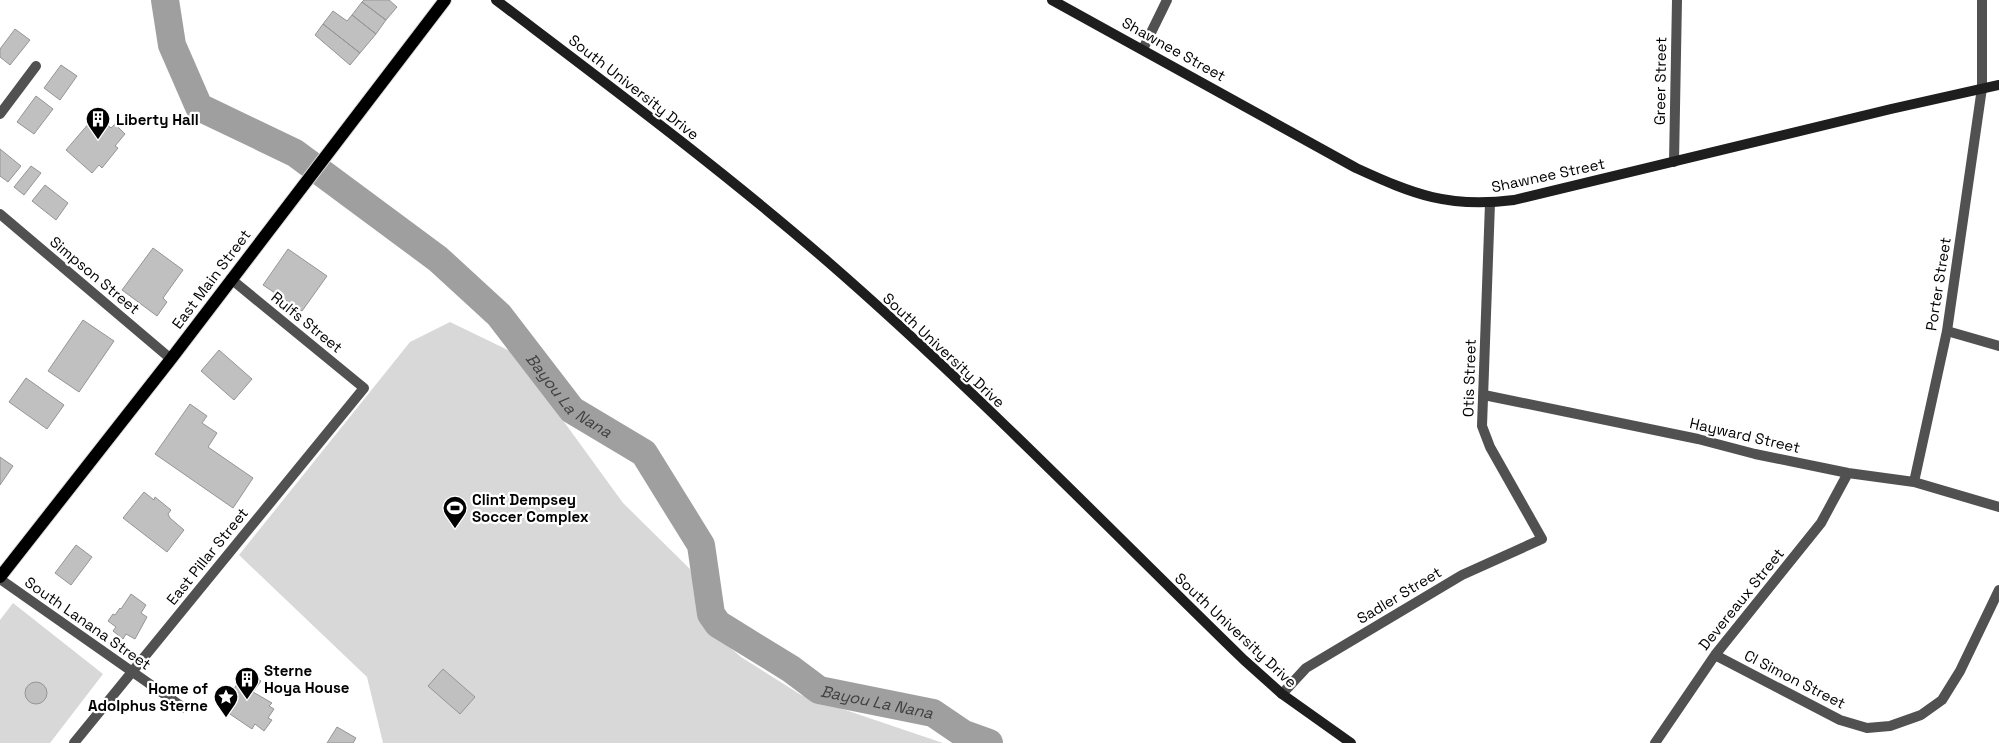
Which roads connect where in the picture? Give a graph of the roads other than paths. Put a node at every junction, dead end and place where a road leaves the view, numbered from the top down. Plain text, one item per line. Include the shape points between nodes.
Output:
1 (445, 0) edge
2 (496, 0) edge
3 (1052, 0) edge
4 (1167, 0) edge
5 (1677, 0) edge
6 (1982, 0) edge
7 (1143, 49) junction
8 (36, 66) dead end
9 (1999, 85) edge
10 (1982, 88) junction
11 (0, 114) edge
12 (1674, 162) junction
13 (1490, 203) junction
14 (0, 214) edge
15 (231, 279) junction
16 (1947, 331) junction
17 (1999, 346) edge
18 (170, 359) junction
19 (364, 388) joint
20 (1484, 395) junction
21 (1848, 473) junction
22 (1914, 482) junction
23 (1999, 507) edge
24 (1542, 539) joint
25 (0, 578) edge
26 (1999, 590) edge
27 (1715, 655) junction
28 (132, 672) junction
29 (1282, 694) junction
30 (184, 708) dead end
31 (74, 743) edge
32 (1352, 743) edge
33 (1655, 743) edge

1 - 15 main road, East Main Street
2 - 29 main road, South University Drive via 645,112 827,262 947,372
3 - 7 main road, Shawnee Street
4 - 7 street
5 - 12 street, Greer Street
6 - 10 street, Porter Street
7 - 13 main road, Shawnee Street via 1356,168 1403,190 1452,202
8 - 11 street
9 - 10 main road, Shawnee Street
10 - 12 main road, Shawnee Street
10 - 16 street, Porter Street
12 - 13 main road, Shawnee Street
13 - 20 street, Otis Street
14 - 18 street, Simpson Street
15 - 18 main road, East Main Street
15 - 19 street, Rulfs Street
16 - 17 street
16 - 22 street, Porter Street
18 - 25 main road, East Main Street
19 - 28 street, East Pillar Street
20 - 21 street, Hayward Street
20 - 24 street, Otis Street via 1482,426 1490,447
21 - 22 street, Hayward Street
21 - 27 street, Devereaux Street via 1821,523
22 - 23 street, Hayward Street
24 - 29 street, Sadler Street via 1462,575 1306,668
25 - 28 street, South Lanana Street
26 - 27 street, Cl Simon Street via 1960,671 1942,700 1921,715 1890,726 1867,728 1840,720
27 - 33 street, Devereaux Street
28 - 30 street, South Lanana Street
28 - 31 street, East Pillar Street
29 - 32 main road, South University Drive

